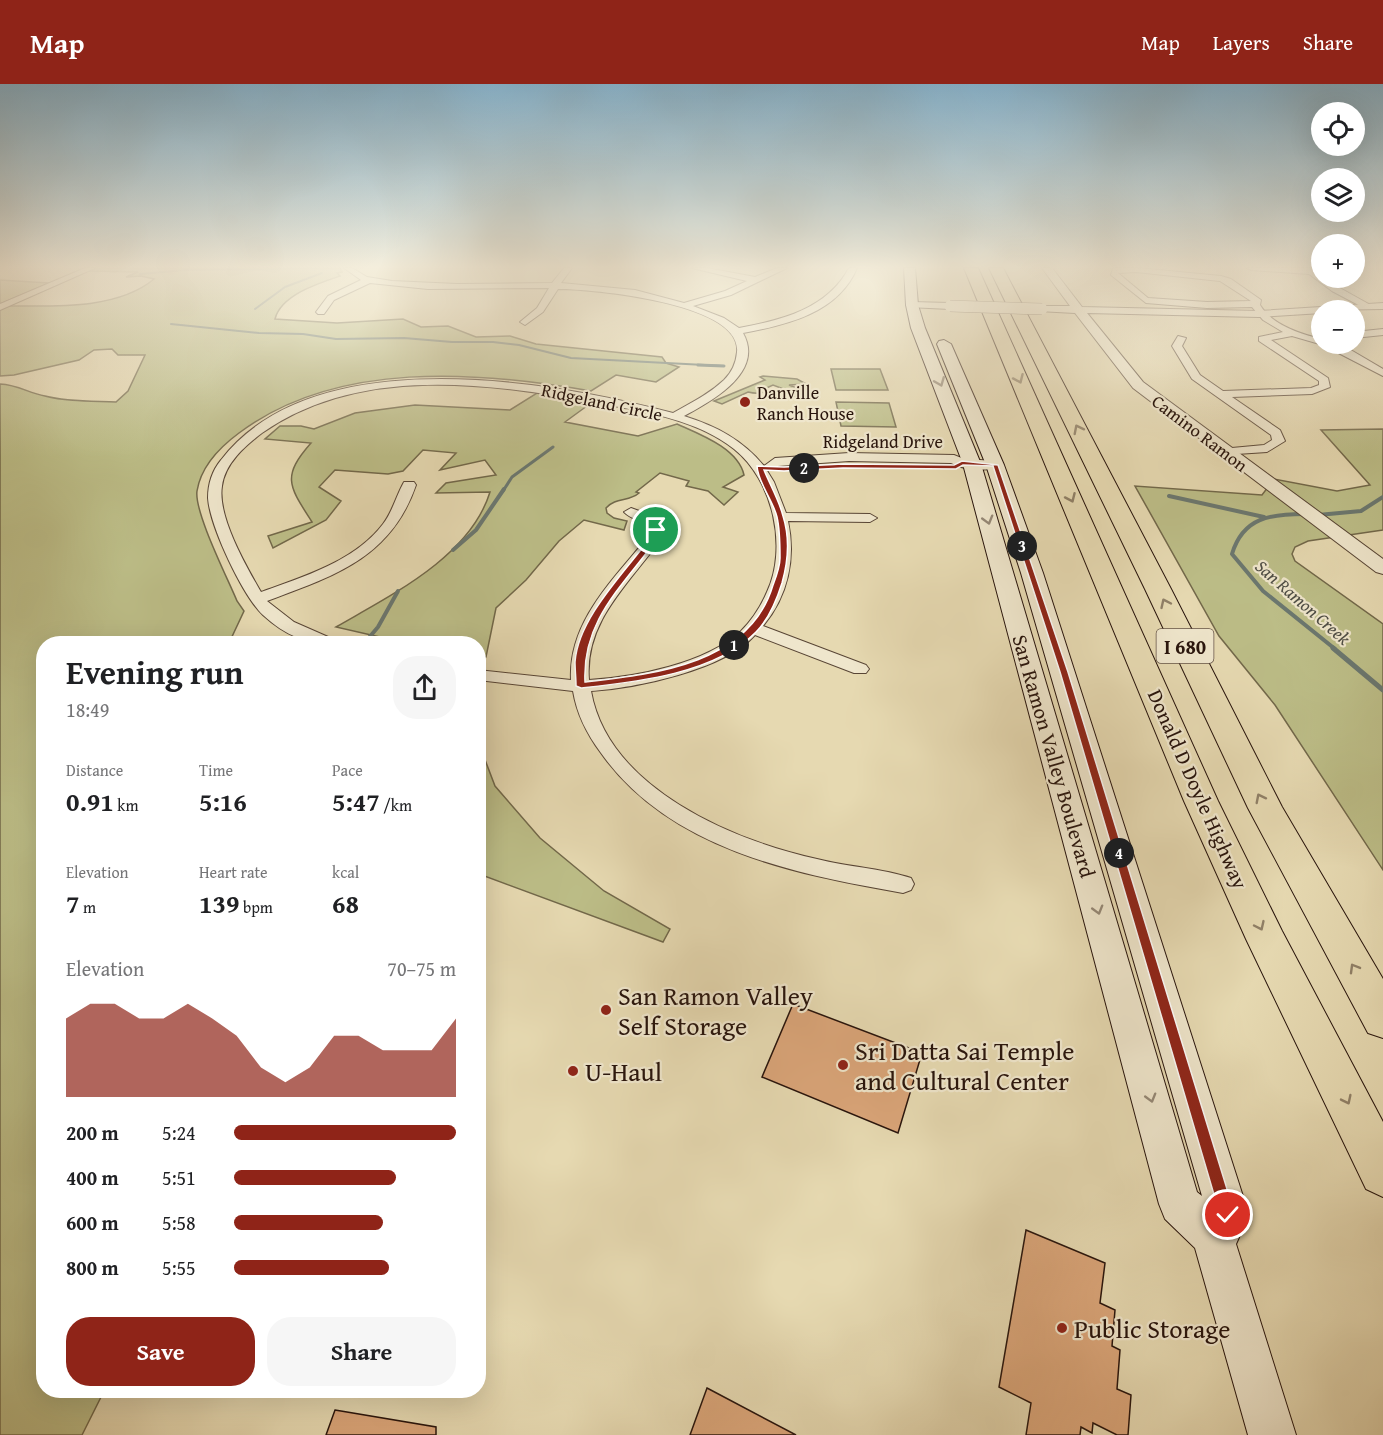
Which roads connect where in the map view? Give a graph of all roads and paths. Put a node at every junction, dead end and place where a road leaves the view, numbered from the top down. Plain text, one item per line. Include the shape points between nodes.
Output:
1 (739, 331) edge
2 (919, 331) edge
3 (937, 331) edge
4 (998, 331) edge
5 (1028, 331) edge
6 (1095, 331) edge
7 (1108, 331) edge
8 (1290, 331) edge
9 (1383, 332) edge
10 (1365, 333) edge
11 (1296, 335) junction
12 (1311, 336) edge
13 (1180, 338) dead end
14 (1311, 339) edge
15 (1350, 354) edge
16 (1114, 357) junction
17 (1383, 373) edge
18 (1219, 394) junction
19 (674, 417) junction
20 (1225, 452) junction
21 (976, 464) junction
22 (765, 467) junction
23 (409, 485) dead end
24 (631, 512) dead end
25 (780, 517) junction
26 (870, 518) dead end
27 (1383, 568) edge
28 (257, 599) junction
29 (755, 629) junction
30 (309, 636) edge
31 (860, 669) dead end
32 (486, 676) edge
33 (581, 686) junction
34 (903, 884) dead end
35 (1383, 1019) edge
36 (1383, 1172) edge
37 (1213, 1236) junction
38 (1272, 1435) edge

1 - 19 street via 744,354 728,382
2 -> 21 main road, San Ramon Valley Boulevard
3 - 21 main road, San Ramon Valley Boulevard
4 -> 36 highway, Donald D Doyle Highway / I 680 via 1201,801
35 -> 5 highway, I 680 via 1265,808
6 - 16 street, Camino Ramon
7 - 16 street
8 - 11 street
9 - 10 street
11 - 12 street
11 - 14 street
11 - 18 street via 1262,339 1324,380 1325,387 1312,391
13 - 18 street via 1177,346 1196,377
15 - 17 street
16 - 20 street, Camino Ramon via 1138,385
18 - 20 street via 1275,433 1279,441 1268,448
19 - 22 street, Ridgeland Circle via 710,430
19 - 28 street, Ridgeland Circle via 540,388 472,382 368,389 308,403 282,414 240,446 219,472 213,499
20 - 27 street, Camino Ramon
21 - 22 street, Ridgeland Drive
21 -> 37 main road, San Ramon Valley Boulevard via 1180,1204
21 - 37 main road, San Ramon Valley Boulevard via 1064,672 1228,1215 1224,1227
22 - 25 street, Ridgeland Circle
23 - 28 street via 397,519 374,543 315,578
24 - 33 street via 651,520 656,530 654,539 596,614 585,636 580,660
25 - 26 street
25 - 29 street, Ridgeland Circle via 784,562 774,596
28 - 30 street, Ridgeland Circle via 277,618
29 - 31 street
29 - 33 street, Ridgeland Circle via 715,656 671,671
32 - 33 street, Ridgeland Circle
33 - 34 street via 587,716 609,754 640,788 690,822 742,845 806,866
37 - 38 main road, San Ramon Valley Boulevard

